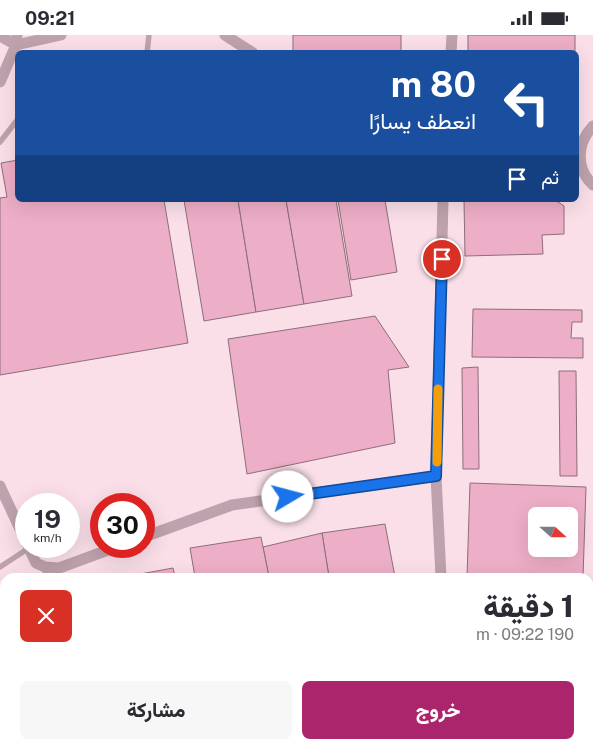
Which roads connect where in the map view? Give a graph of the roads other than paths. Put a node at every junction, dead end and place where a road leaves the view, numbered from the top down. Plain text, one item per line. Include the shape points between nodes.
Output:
1 (61, 35) edge
2 (148, 35) edge
3 (225, 35) edge
4 (452, 35) edge
5 (0, 36) edge
6 (17, 40) edge
7 (148, 50) edge
8 (248, 50) edge
9 (451, 50) edge
10 (0, 82) edge
11 (15, 123) edge
12 (593, 126) edge
13 (0, 141) edge
14 (579, 153) edge
15 (579, 160) edge
16 (593, 185) edge
17 (443, 202) edge
18 (436, 476) junction
19 (0, 486) edge
20 (15, 518) edge
21 (155, 533) edge
22 (15, 556) edge
23 (90, 557) edge
24 (34, 558) edge
25 (0, 567) edge
26 (46, 572) edge
27 (441, 573) edge

1 - 6 street
2 - 7 lane
3 - 8 street
4 - 9 street
5 - 6 street
6 - 10 street
11 - 13 lane
12 - 14 street via 586,133
15 - 16 street
17 - 18 street
18 - 21 street via 232,505
18 - 27 street
19 - 20 street
22 - 25 lane
23 - 26 street
24 - 26 street

